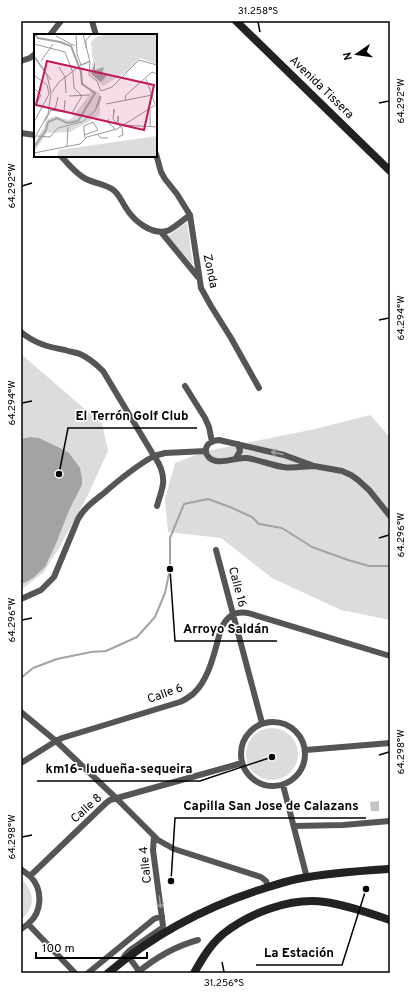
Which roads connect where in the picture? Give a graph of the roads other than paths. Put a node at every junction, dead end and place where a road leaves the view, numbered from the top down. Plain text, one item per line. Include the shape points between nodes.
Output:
1 (61, 21) edge
2 (92, 21) edge
3 (236, 21) edge
4 (51, 34) edge
5 (96, 34) edge
6 (34, 55) edge
7 (21, 61) edge
8 (21, 133) edge
9 (34, 135) edge
10 (62, 157) edge
11 (157, 157) edge
12 (390, 171) edge
13 (190, 215) junction
14 (161, 232) junction
15 (199, 278) junction
16 (21, 332) edge
17 (185, 386) dead end
18 (259, 388) dead end
19 (212, 442) junction
20 (238, 444) junction
21 (206, 451) junction
22 (154, 456) junction
23 (236, 458) junction
24 (314, 466) junction
25 (157, 506) dead end
26 (390, 516) edge
27 (216, 550) dead end
28 (21, 599) edge
29 (234, 614) junction
30 (390, 656) edge
31 (21, 712) edge
32 (262, 723) junction
33 (56, 741) junction
34 (390, 743) edge
35 (306, 750) junction
36 (242, 762) junction
37 (21, 764) edge
38 (283, 785) junction
39 (116, 798) junction
40 (390, 821) edge
41 (294, 826) junction
42 (154, 836) junction
43 (21, 870) edge
44 (390, 870) edge
45 (390, 874) edge
46 (30, 876) junction
47 (307, 878) junction
48 (268, 887) junction
49 (162, 916) junction
50 (390, 920) edge
51 (28, 924) junction
52 (21, 929) edge
53 (168, 930) junction
54 (198, 940) dead end
55 (131, 960) junction
56 (138, 972) edge
57 (75, 973) edge
58 (88, 973) edge
59 (108, 973) edge
60 (114, 973) edge
61 (194, 973) edge

1 - 4 street
2 - 5 street
3 - 12 main road, Avenida Tissera
6 - 7 street
8 - 9 street
10 - 14 street via 86,179 116,192 131,216 150,229
11 - 13 street, Zonda via 165,179
13 - 14 street via 168,231
13 - 15 street, Zonda
14 - 15 street
15 - 18 street, Zonda via 205,296
16 - 22 street via 46,346 80,354 95,364
17 - 19 street via 205,418
19 - 20 street via 219,440
19 - 21 street via 207,445
20 - 23 street via 240,451
24 -> 20 street via 284,455
21 - 22 street via 165,452
21 - 23 street via 214,460 227,462
22 - 25 street via 162,474 163,484
22 - 28 street via 118,480 81,513 54,577 41,590
23 - 24 street via 247,458 284,468
24 - 26 street via 351,475
27 - 29 street, Calle 16
29 - 30 street via 248,613
29 - 32 street, Calle 16
29 - 33 street, Calle 6 via 223,623 208,672 193,694 180,702
31 - 33 street
32 - 35 street via 272,721 290,726 298,732
32 - 36 street via 247,735 241,753
33 - 37 street, Calle 6
33 - 39 street
34 - 35 street
35 - 38 street via 303,768 295,778
36 - 38 street via 246,772 254,780 273,787
36 - 39 street, Calle 8
38 - 41 street
39 - 42 street
39 - 46 street, Calle 8 via 106,803
40 - 41 street
41 - 47 street
42 - 48 street via 174,849 261,878 266,881
42 -> 49 street, Calle 4 via 153,850
43 - 46 street
44 - 47 main road
45 - 53 main road via 312,882 275,890 228,905
46 - 51 street via 36,885 39,905 36,915
47 - 48 main road
48 - 53 main road via 201,912
49 - 53 street, Calle 4
49 - 58 street via 154,919
50 - 61 main road via 324,902 300,902 274,907 246,919 222,935
51 - 52 street
51 - 57 street
53 - 55 main road
53 - 59 main road
54 - 56 street via 158,958
55 - 56 street
55 - 60 main road

